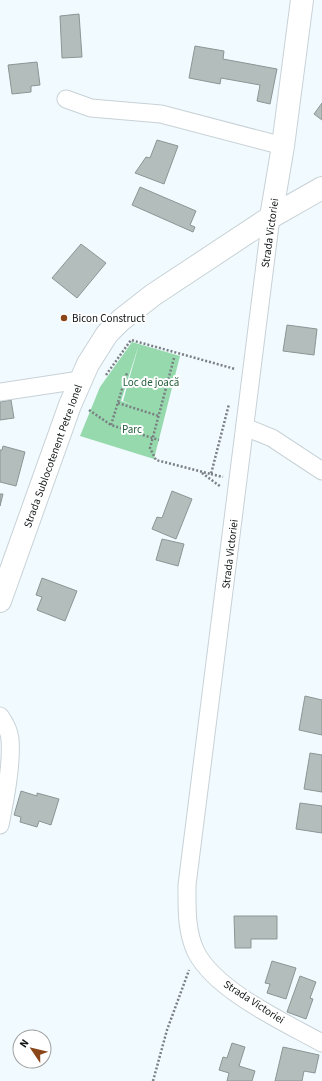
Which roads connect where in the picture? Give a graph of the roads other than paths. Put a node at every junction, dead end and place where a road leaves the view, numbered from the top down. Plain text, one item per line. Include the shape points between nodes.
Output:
1 (302, 0) edge
2 (66, 99) dead end
3 (283, 146) junction
4 (322, 188) edge
5 (271, 217) junction
6 (80, 380) junction
7 (0, 392) edge
8 (245, 427) junction
9 (322, 472) edge
10 (0, 601) edge
11 (0, 716) edge
12 (0, 825) edge
13 (322, 1043) edge

1 - 3 main road, Strada Victoriei
2 - 3 street via 97,109 161,114
3 - 5 main road, Strada Victoriei
4 - 5 main road, Strada Sublocotenent Petre Ionel
5 - 6 main road, Strada Sublocotenent Petre Ionel via 132,311 107,334
5 - 8 street, Strada Victoriei
6 - 7 street
6 - 10 main road, Strada Sublocotenent Petre Ionel
8 - 9 street via 272,438
8 - 13 street, Strada Victoriei via 187,885 188,924 196,951 206,967 266,1013
11 - 12 street via 10,738

